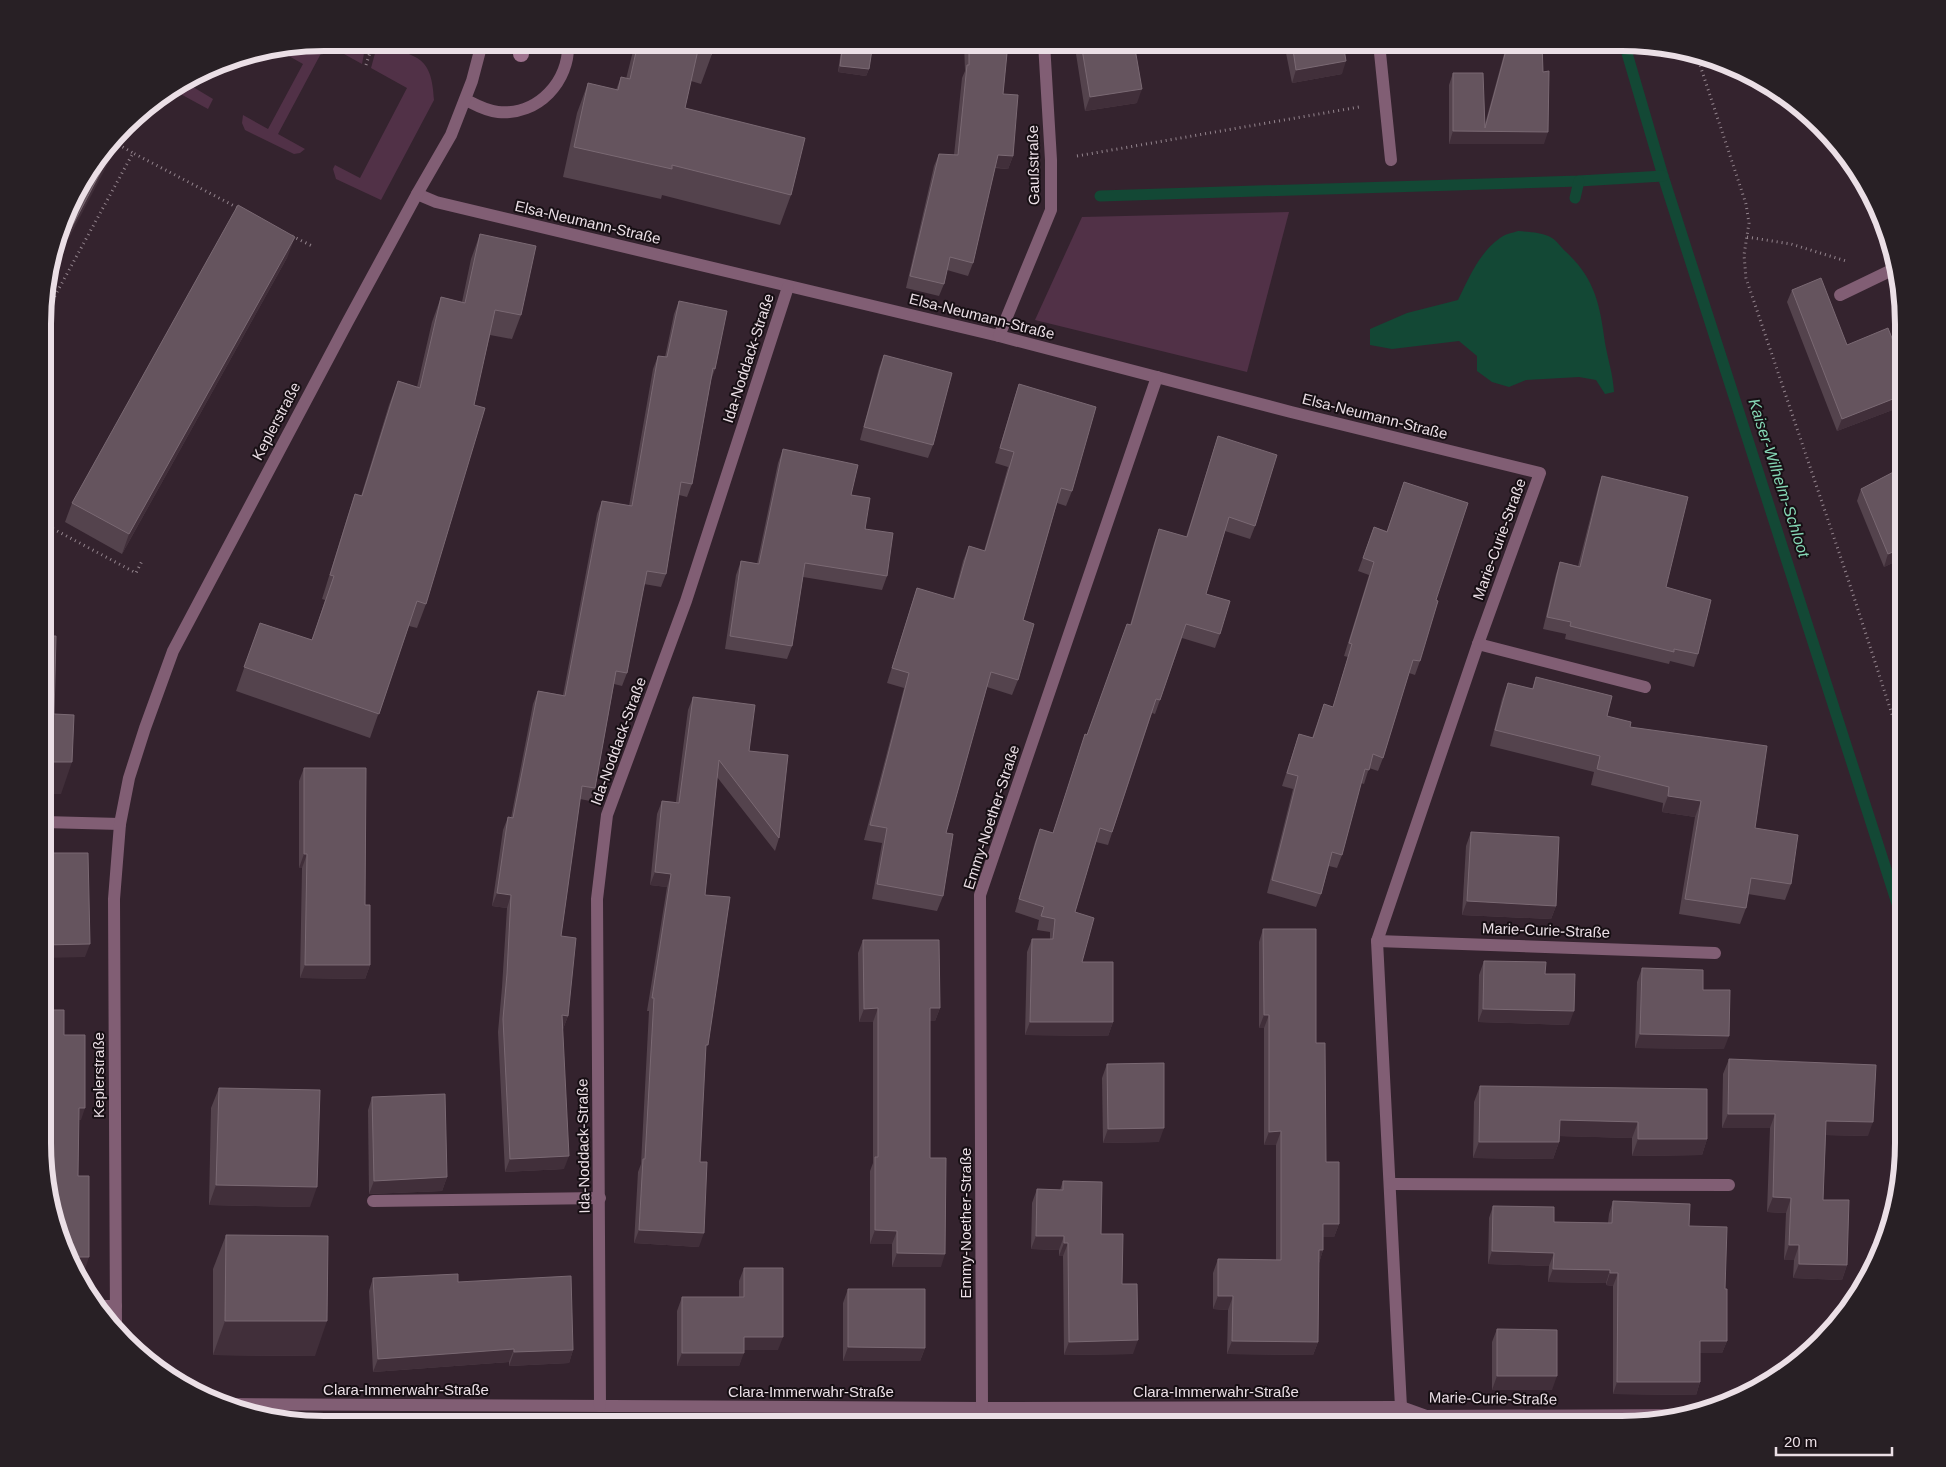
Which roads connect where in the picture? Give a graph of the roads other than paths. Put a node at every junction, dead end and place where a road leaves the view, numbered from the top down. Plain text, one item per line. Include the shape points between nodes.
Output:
1 (480, 51) edge
2 (567, 51) edge
3 (1044, 51) edge
4 (1380, 51) edge
5 (466, 100) junction
6 (1390, 160) dead end
7 (417, 194) junction
8 (1890, 271) edge
9 (788, 287) junction
10 (1840, 295) dead end
11 (1000, 336) junction
12 (1157, 377) junction
13 (1540, 473) joint
14 (1478, 644) junction
15 (1645, 686) dead end
16 (51, 822) edge
17 (120, 824) junction
18 (1377, 941) junction
19 (1715, 953) dead end
20 (1390, 1184) junction
21 (1729, 1185) dead end
22 (600, 1198) junction
23 (373, 1201) edge
24 (106, 1306) edge
25 (116, 1306) junction
26 (116, 1319) edge
27 (247, 1404) edge
28 (600, 1406) junction
29 (1401, 1407) junction
30 (982, 1408) junction
31 (1636, 1415) edge
32 (1426, 1416) edge
33 (1426, 1416) edge

1 - 5 street, Keplerstraße
2 - 5 street via 566,68 558,83 532,106 498,112
3 - 11 street, Gaußstraße via 1051,210
4 - 6 street
5 - 7 street, Keplerstraße via 451,135
7 - 9 street, Elsa-Neumann-Straße via 436,202
7 - 17 street, Keplerstraße via 174,651 145,728
8 - 10 street
9 - 11 street, Elsa-Neumann-Straße
9 - 22 street, Ida-Noddack-Straße via 686,601 608,815 597,899
11 - 12 street, Elsa-Neumann-Straße
12 - 13 street, Elsa-Neumann-Straße
12 - 30 street, Emmy-Noether-Straße via 980,895
13 - 14 street, Marie-Curie-Straße
14 - 15 street
14 - 18 street, Marie-Curie-Straße
16 - 17 street
17 - 25 street, Keplerstraße via 114,899
18 - 19 street, Marie-Curie-Straße
18 - 20 street, Marie-Curie-Straße
20 - 21 street
20 - 29 street, Marie-Curie-Straße
22 - 23 street
22 - 28 street, Ida-Noddack-Straße
24 - 25 street
25 - 26 street, Keplerstraße
27 - 28 street, Clara-Immerwahr-Straße
28 - 30 street, Clara-Immerwahr-Straße
29 - 30 street, Clara-Immerwahr-Straße
29 - 32 street, Marie-Curie-Straße
31 - 33 street, Marie-Curie-Straße

